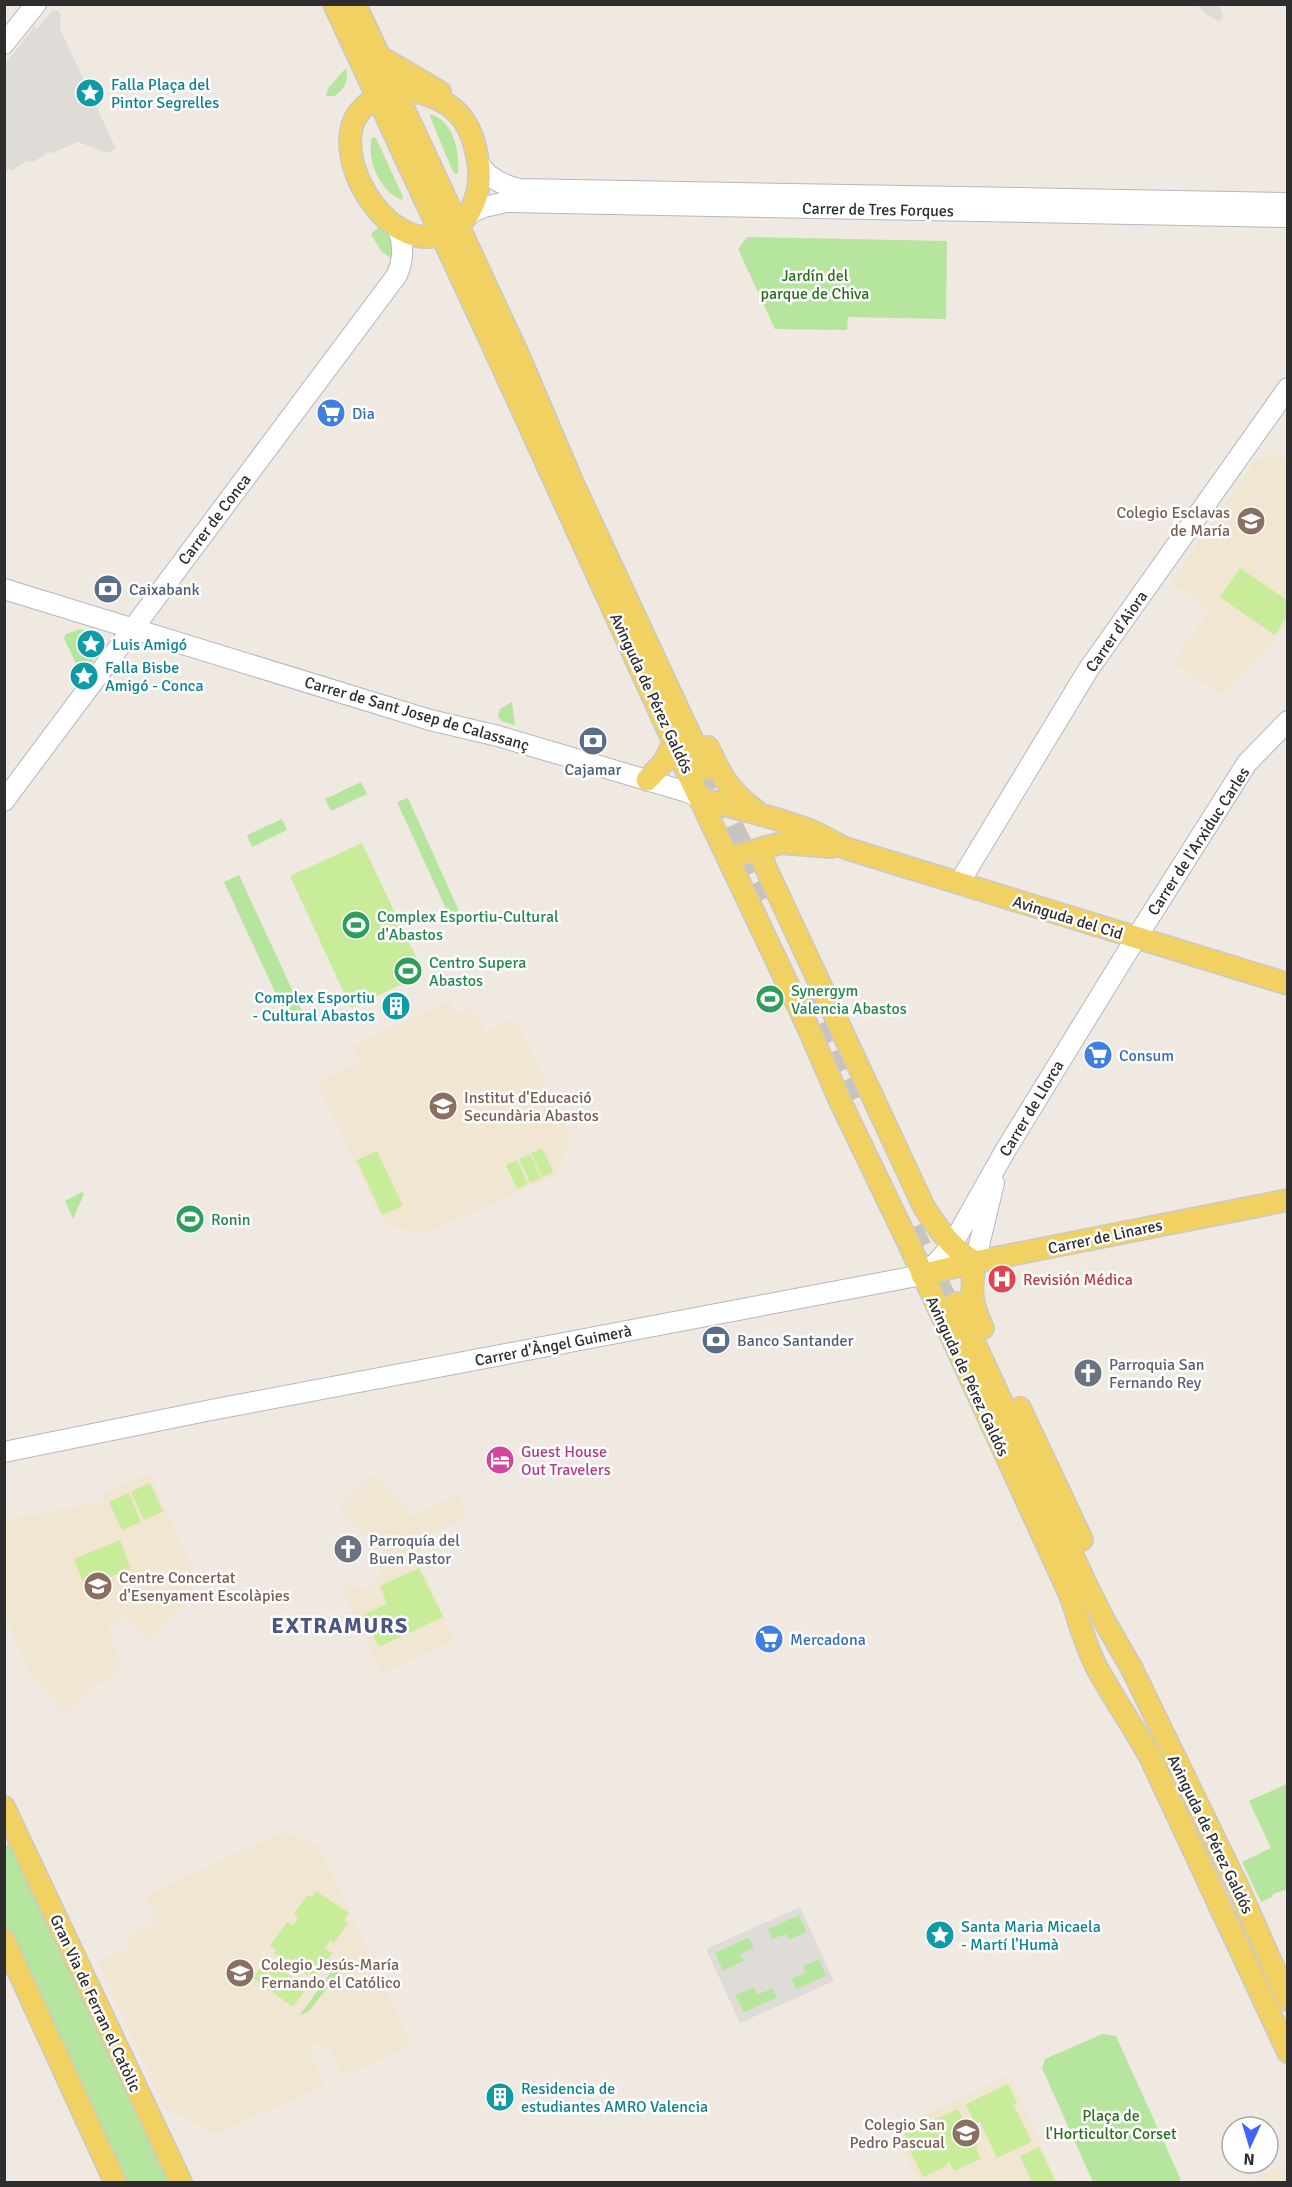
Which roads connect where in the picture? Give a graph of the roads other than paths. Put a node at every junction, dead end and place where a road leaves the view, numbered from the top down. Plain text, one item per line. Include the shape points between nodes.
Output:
1 (36, 4) edge
2 (334, 4) edge
3 (355, 4) edge
4 (4, 44) edge
5 (379, 56) junction
6 (387, 95) junction
7 (459, 113) junction
8 (478, 162) junction
9 (1287, 203) edge
10 (1009, 205) junction
11 (1287, 217) edge
12 (456, 224) junction
13 (398, 229) junction
14 (508, 357) junction
15 (1287, 388) edge
16 (4, 589) edge
17 (133, 628) junction
18 (1287, 720) edge
19 (674, 742) junction
20 (703, 770) tunnel mouth
21 (647, 780) junction
22 (701, 798) junction
23 (4, 801) edge
24 (760, 813) junction
25 (763, 848) junction
26 (848, 849) junction
27 (728, 858) junction
28 (959, 883) junction
29 (764, 899) tunnel mouth
30 (1136, 938) junction
31 (1287, 984) edge
32 (808, 995) tunnel mouth
33 (807, 1025) junction
34 (862, 1098) junction
35 (1005, 1151) junction
36 (1287, 1200) edge
37 (915, 1226) tunnel mouth
38 (952, 1245) junction
39 (975, 1262) junction
40 (922, 1275) junction
41 (184, 1415) junction
42 (4, 1441) edge
43 (4, 1452) edge
44 (1132, 1669) junction
45 (1132, 1725) junction
46 (7, 1818) edge
47 (4, 1940) edge
48 (1287, 2000) edge
49 (1287, 2052) edge
50 (115, 2182) edge
51 (181, 2182) edge

1 - 4 main road
2 - 6 main road, Avinguda de Pérez Galdós
3 - 5 main road, Avinguda de Pérez Galdós
5 - 6 main road, Avinguda de Pérez Galdós
5 - 7 main road via 434,87
6 - 7 main road via 408,90 432,96
6 - 12 main road, Avinguda de Pérez Galdós
6 - 13 main road via 360,111 351,141 359,183 382,215
7 - 8 main road via 469,127
8 - 10 main road, Carrer de Tres Forques via 487,174 519,189
8 - 12 main road via 476,199
9 - 10 main road, Carrer de Tres Forques
10 - 11 main road, Carrer de Tres Forques
10 - 12 main road, Carrer de Tres Forques via 506,202 484,207
12 - 13 main road via 420,237
12 - 14 main road, Avinguda de Pérez Galdós
13 - 17 main road, Carrer de Conca via 403,246 397,275
14 - 19 main road, Avinguda de Pérez Galdós
14 - 20 main road, Avinguda de Pérez Galdós
14 - 24 main road, Avinguda de Pérez Galdós via 545,400 722,778 736,796
15 - 28 main road, Carrer d'Aiora via 1088,670
16 - 17 main road, Carrer de Sant Josep de Calassanç
17 - 21 main road, Carrer de Sant Josep de Calassanç via 430,720
17 - 23 main road, Carrer de Conca
18 - 30 main road, Carrer de l'Arxiduc Carles via 1247,763
19 - 21 main road via 664,762
19 - 22 main road, Avinguda de Pérez Galdós
21 - 22 main road, Carrer de Sant Josep de Calassanç
22 - 24 main road, Avinguda del Cid
22 - 27 main road, Avinguda de Pérez Galdós
24 - 26 main road, Avinguda del Cid
25 - 26 main road, Avinguda del Cid via 781,843
25 - 27 main road, Avinguda del Cid
25 - 34 main road, Avinguda de Pérez Galdós via 765,866
26 - 28 main road, Avinguda del Cid
27 - 33 main road, Avinguda de Pérez Galdós
28 - 30 main road, Avinguda del Cid
29 - 32 main road
30 - 31 main road, Avinguda del Cid
30 - 35 main road, Carrer de Llorca
33 - 34 main road, Avinguda de Pérez Galdós
33 - 40 main road, Avinguda de Pérez Galdós
34 - 37 main road, Avinguda de Pérez Galdós
34 - 38 main road, Avinguda de Pérez Galdós via 924,1207
35 - 38 main road, Carrer de Llorca
35 - 39 main road
36 - 39 main road, Carrer de Linares
38 - 39 main road, Avinguda de Pérez Galdós
38 - 40 main road, Carrer de Llorca
39 - 40 main road, Carrer de Linares
39 - 44 main road, Avinguda de Pérez Galdós via 972,1293 976,1313 1098,1577
40 - 41 main road, Carrer d'Àngel Guimerà
40 - 45 main road, Avinguda de Pérez Galdós via 1070,1595 1083,1637
41 - 42 main road, Carrer d'Àngel Guimerà via 152,1413
41 - 43 main road, Carrer d'Àngel Guimerà
44 - 45 main road, Avinguda de Pérez Galdós via 1085,1582 953,1304 1089,1604
44 - 48 main road, Avinguda de Pérez Galdós via 1238,1887
45 - 49 main road, Avinguda de Pérez Galdós
46 - 51 main road, Gran Via de Ferran el Catòlic
47 - 50 main road

